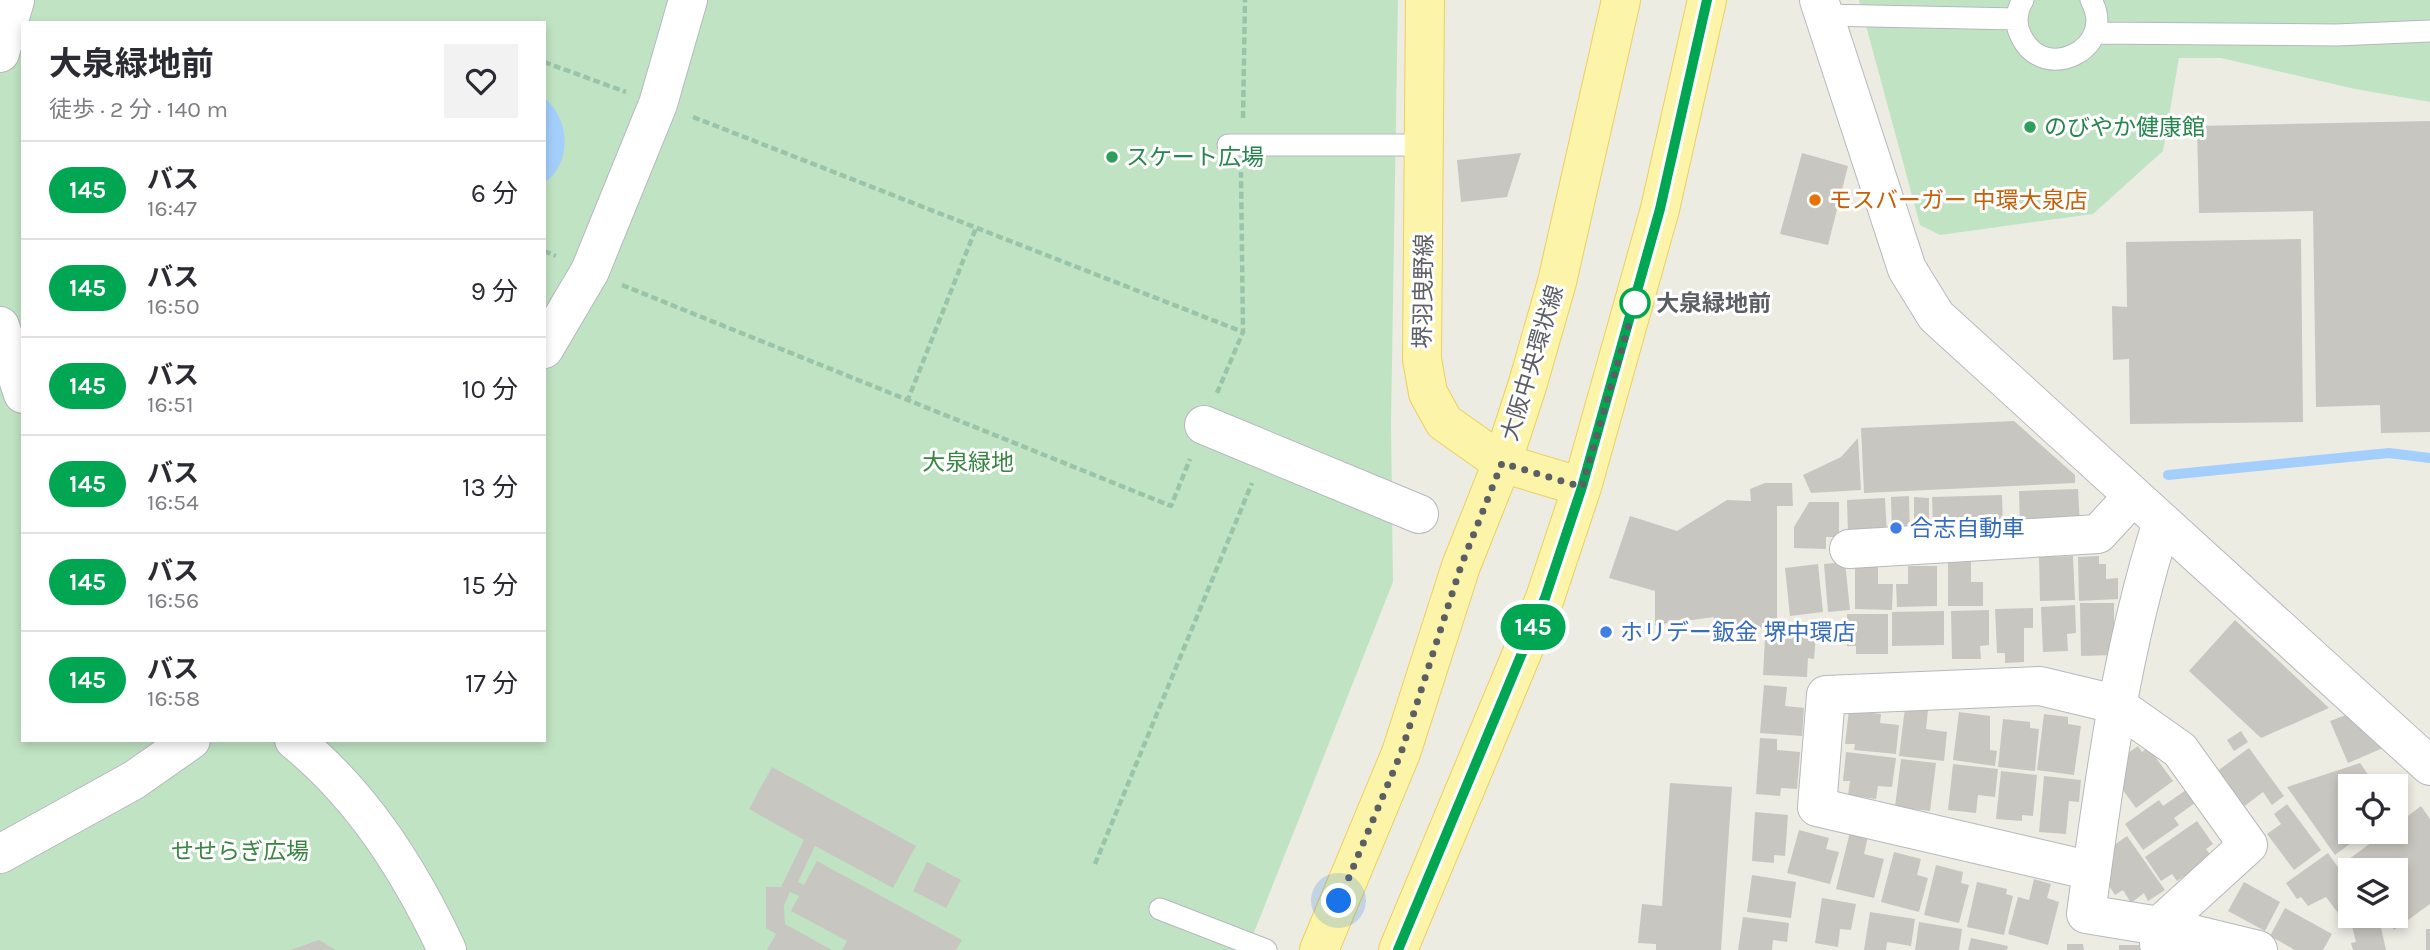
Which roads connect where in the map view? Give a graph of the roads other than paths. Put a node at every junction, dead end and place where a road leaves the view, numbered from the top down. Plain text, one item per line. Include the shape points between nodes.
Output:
1 (15, 0) edge
2 (688, 0) edge
3 (1425, 0) edge
4 (1621, 0) edge
5 (1707, 0) edge
6 (2094, 2) edge
7 (2020, 6) edge
8 (1821, 7) edge
9 (2430, 31) edge
10 (2095, 33) junction
11 (0, 53) edge
12 (1228, 145) dead end
13 (1426, 145) junction
14 (0, 326) edge
15 (546, 346) edge
16 (21, 388) edge
17 (1204, 425) dead end
18 (1502, 463) junction
19 (1582, 487) junction
20 (2133, 496) junction
21 (1419, 514) dead end
22 (2162, 522) junction
23 (1849, 549) dead end
24 (2115, 704) junction
25 (188, 742) edge
26 (296, 742) edge
27 (2430, 766) edge
28 (0, 854) edge
29 (2092, 871) junction
30 (1160, 909) dead end
31 (2159, 938) edge
32 (447, 950) edge
33 (1266, 950) edge
34 (1319, 950) edge
35 (1398, 950) edge
36 (2258, 950) edge

1 - 11 street
2 - 15 street via 658,104 590,271
3 - 13 main road, 堺羽曳野線
4 - 18 main road, 大阪中央環状線 via 1557,282
5 - 19 main road via 1660,209
6 - 10 lane
7 - 8 lane
7 - 10 lane via 2024,43 2044,58 2069,59 2081,53
8 - 20 street via 1907,269 1936,316
9 - 10 lane
12 - 13 lane
13 - 18 main road, 堺羽曳野線 via 1422,359 1428,393 1444,422
14 - 16 street
17 - 21 street
18 - 19 main road, 堺羽曳野線
18 - 34 main road, 大阪中央環状線 via 1461,566 1401,753
19 - 35 main road via 1545,598
20 - 22 street
20 - 23 street via 2098,534
22 - 24 street via 2138,595
22 - 27 street
24 - 29 street
24 - 29 street via 2040,686 1826,695 1817,807
24 - 31 street via 2180,750 2248,845
25 - 28 street via 134,780
26 - 32 street via 360,803 420,892
29 - 31 street via 2086,914
30 - 33 lane
31 - 36 street

